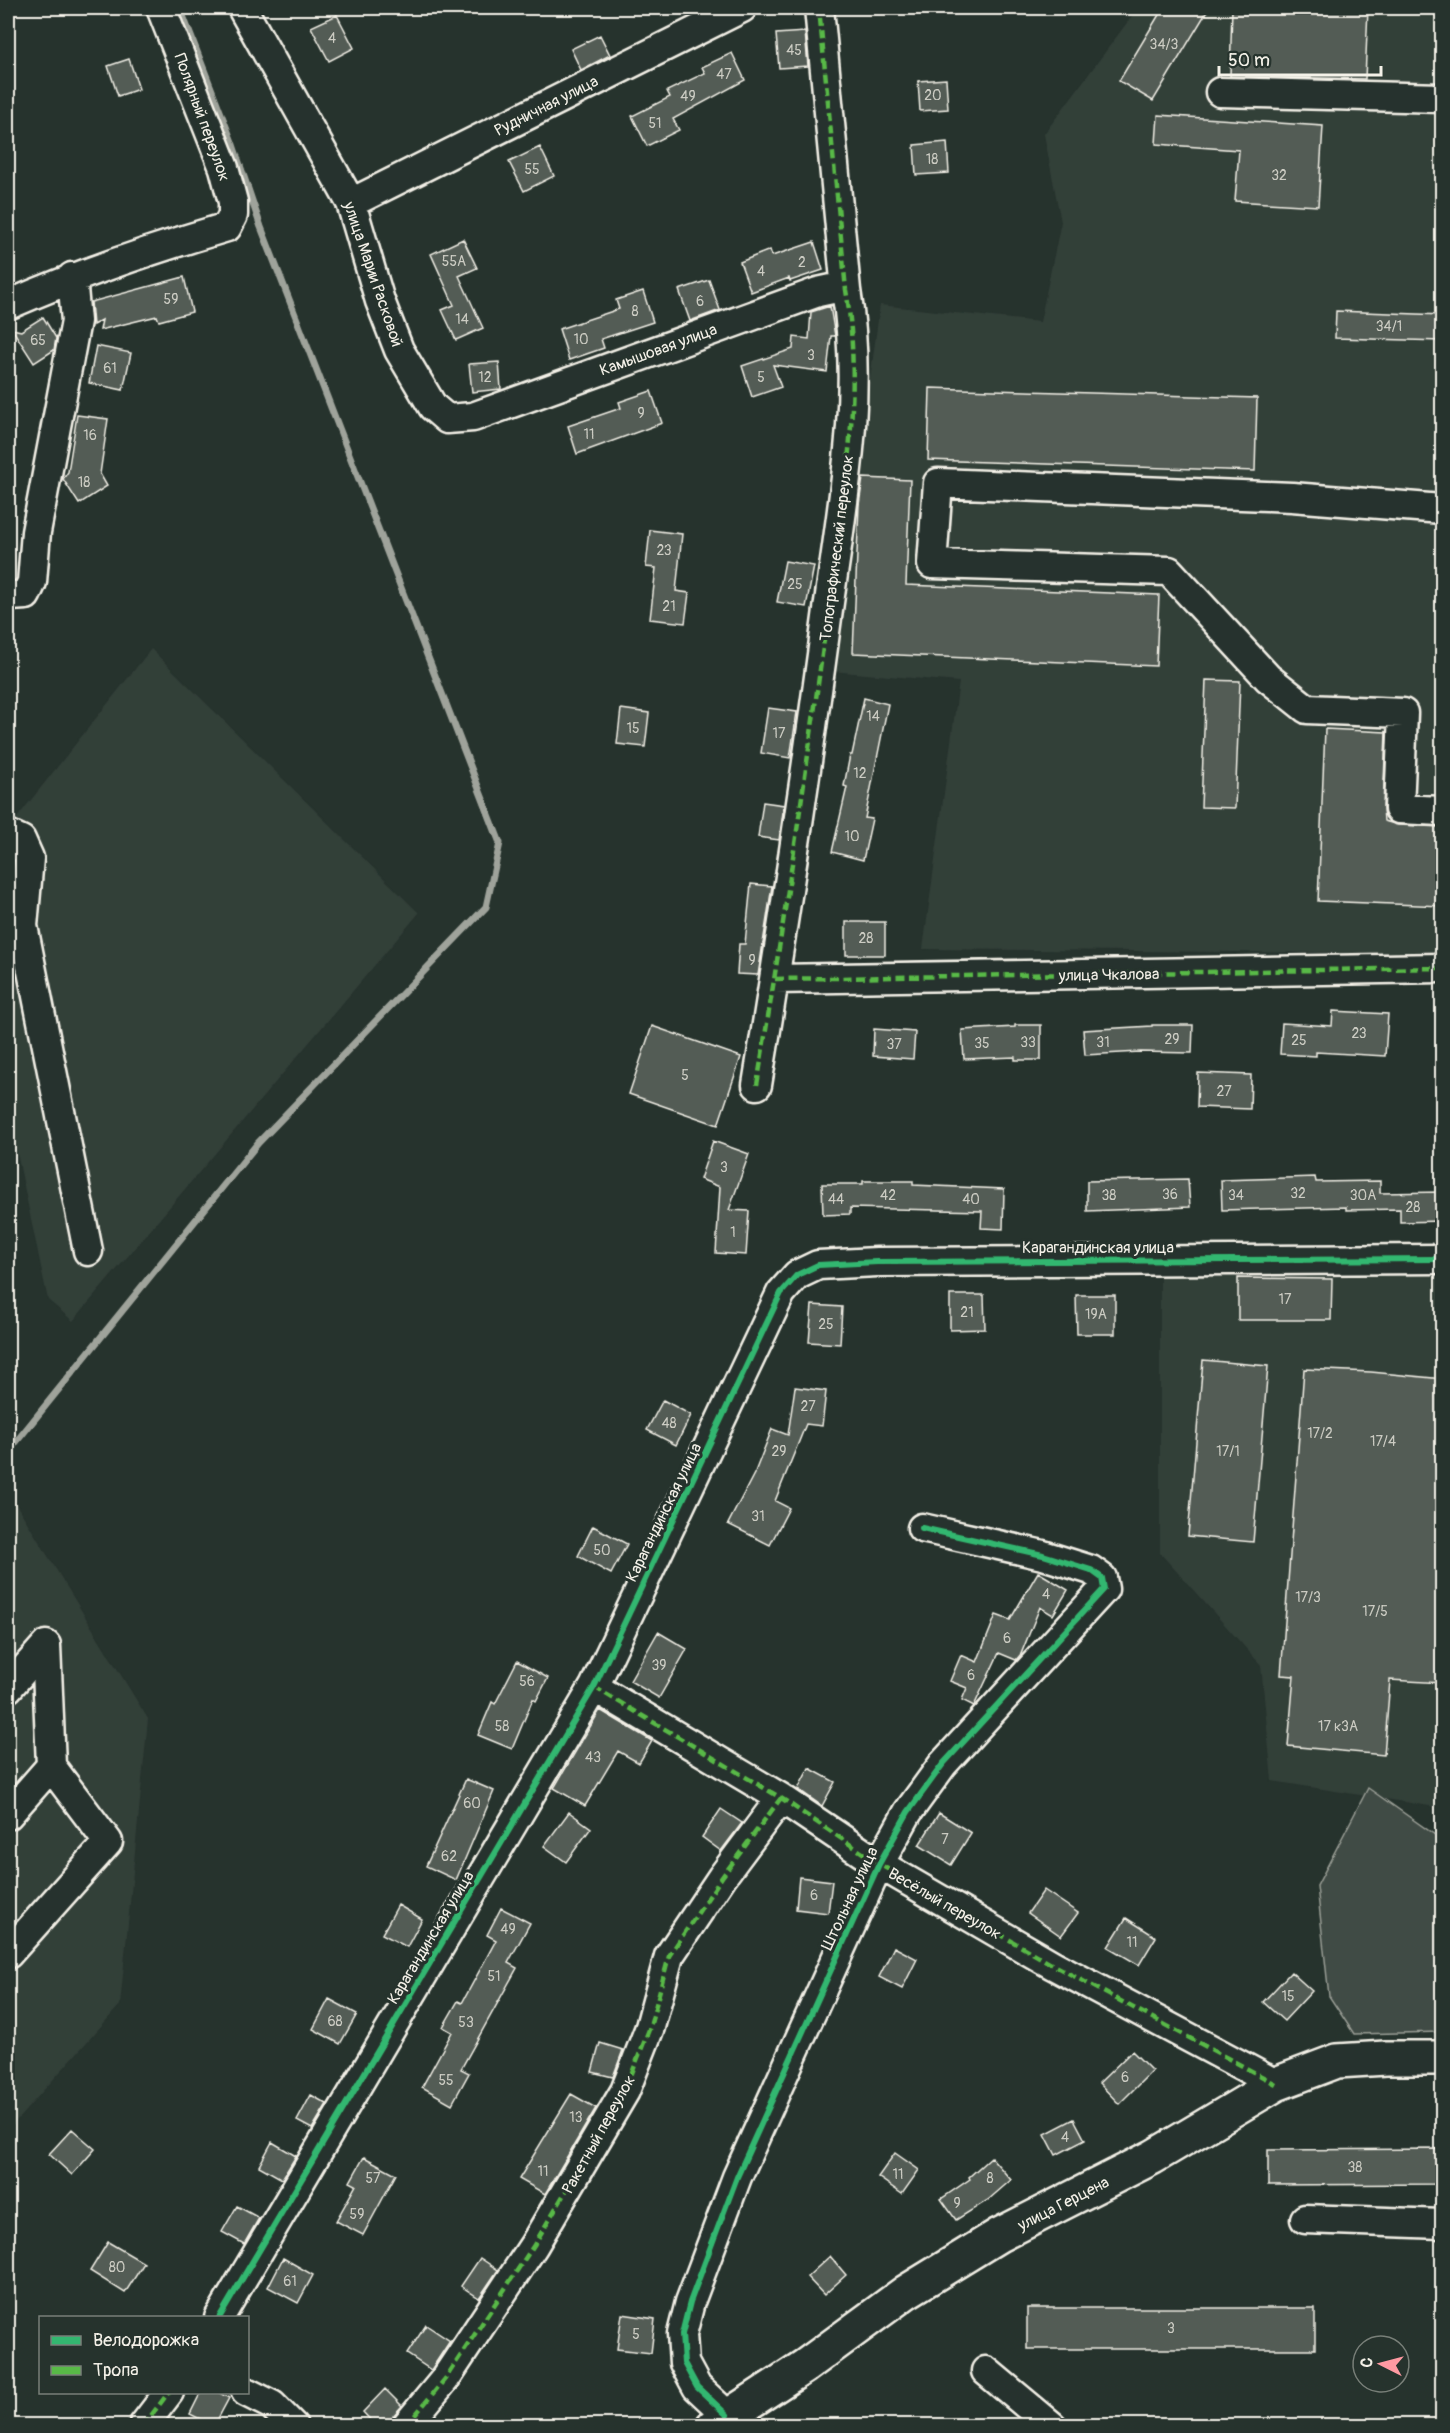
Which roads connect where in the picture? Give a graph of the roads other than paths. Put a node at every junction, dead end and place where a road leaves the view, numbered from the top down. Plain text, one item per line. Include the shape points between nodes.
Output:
1 (161, 8) edge
2 (242, 8) edge
3 (742, 8) edge
4 (819, 8) edge
5 (1220, 92) dead end
6 (1443, 98) edge
7 (351, 203) junction
8 (72, 277) junction
9 (846, 291) junction
10 (8, 305) edge
11 (473, 417) joint
12 (1443, 509) edge
13 (10, 596) dead end
14 (1443, 811) edge
15 (8, 834) edge
16 (1443, 968) edge
17 (775, 979) junction
18 (757, 1085) dead end
19 (88, 1251) dead end
20 (1443, 1259) edge
21 (922, 1528) dead end
22 (594, 1687) junction
23 (8, 1688) edge
24 (51, 1766) junction
25 (782, 1798) junction
26 (8, 1815) edge
27 (879, 1864) junction
28 (8, 1954) edge
29 (1443, 2058) edge
30 (1276, 2084) junction
31 (1305, 2219) dead end
32 (1443, 2224) edge
33 (220, 2316) edge
34 (986, 2371) dead end
35 (167, 2394) edge
36 (249, 2394) edge
37 (720, 2420) edge
38 (143, 2426) edge
39 (294, 2426) edge
40 (406, 2426) edge
41 (1052, 2426) edge

1 - 8 street, Полярный переулок via 224,168 233,215 227,227
2 - 7 street, улица Марии Расковой
3 - 7 street, Рудничная улица
4 - 9 street, Топографический переулок
5 - 6 street
7 - 11 street, улица Марии Расковой via 399,350 433,407 447,419
8 - 10 street
8 - 13 street via 76,321 36,532 32,582 26,595
9 - 11 street, Камышовая улица via 818,292
9 - 17 street, Топографический переулок via 854,366 848,456
12 - 14 street via 1292,497 938,483 932,564 1168,571 1268,678 1307,709 1403,713 1400,809
15 - 19 street via 21,840 29,858 23,926
16 - 17 street, улица Чкалова
17 - 18 street, Топографический переулок
20 - 22 street, Карагандинская улица via 877,1262 818,1265 797,1275 781,1293
21 - 27 street, Штольная улица via 1091,1570 1102,1578 1104,1589 943,1764 908,1812
22 - 25 street, Весёлый переулок
22 - 33 street, Карагандинская улица
23 - 24 street via 46,1645
24 - 26 street
24 - 28 street via 108,1842
25 - 27 street, Весёлый переулок
25 - 40 street, Ракетный переулок via 669,1956 650,2027 625,2091 534,2246 445,2379
27 - 30 street, Весёлый переулок via 1053,1965
27 - 37 street, Штольная улица via 737,2177 690,2302 682,2334 684,2363
29 - 30 main road, улица Герцена via 1336,2061
30 - 37 main road, улица Герцена via 1153,2157 999,2235 906,2292 805,2366
31 - 32 street
34 - 41 street
35 - 38 street
36 - 39 street via 272,2405

